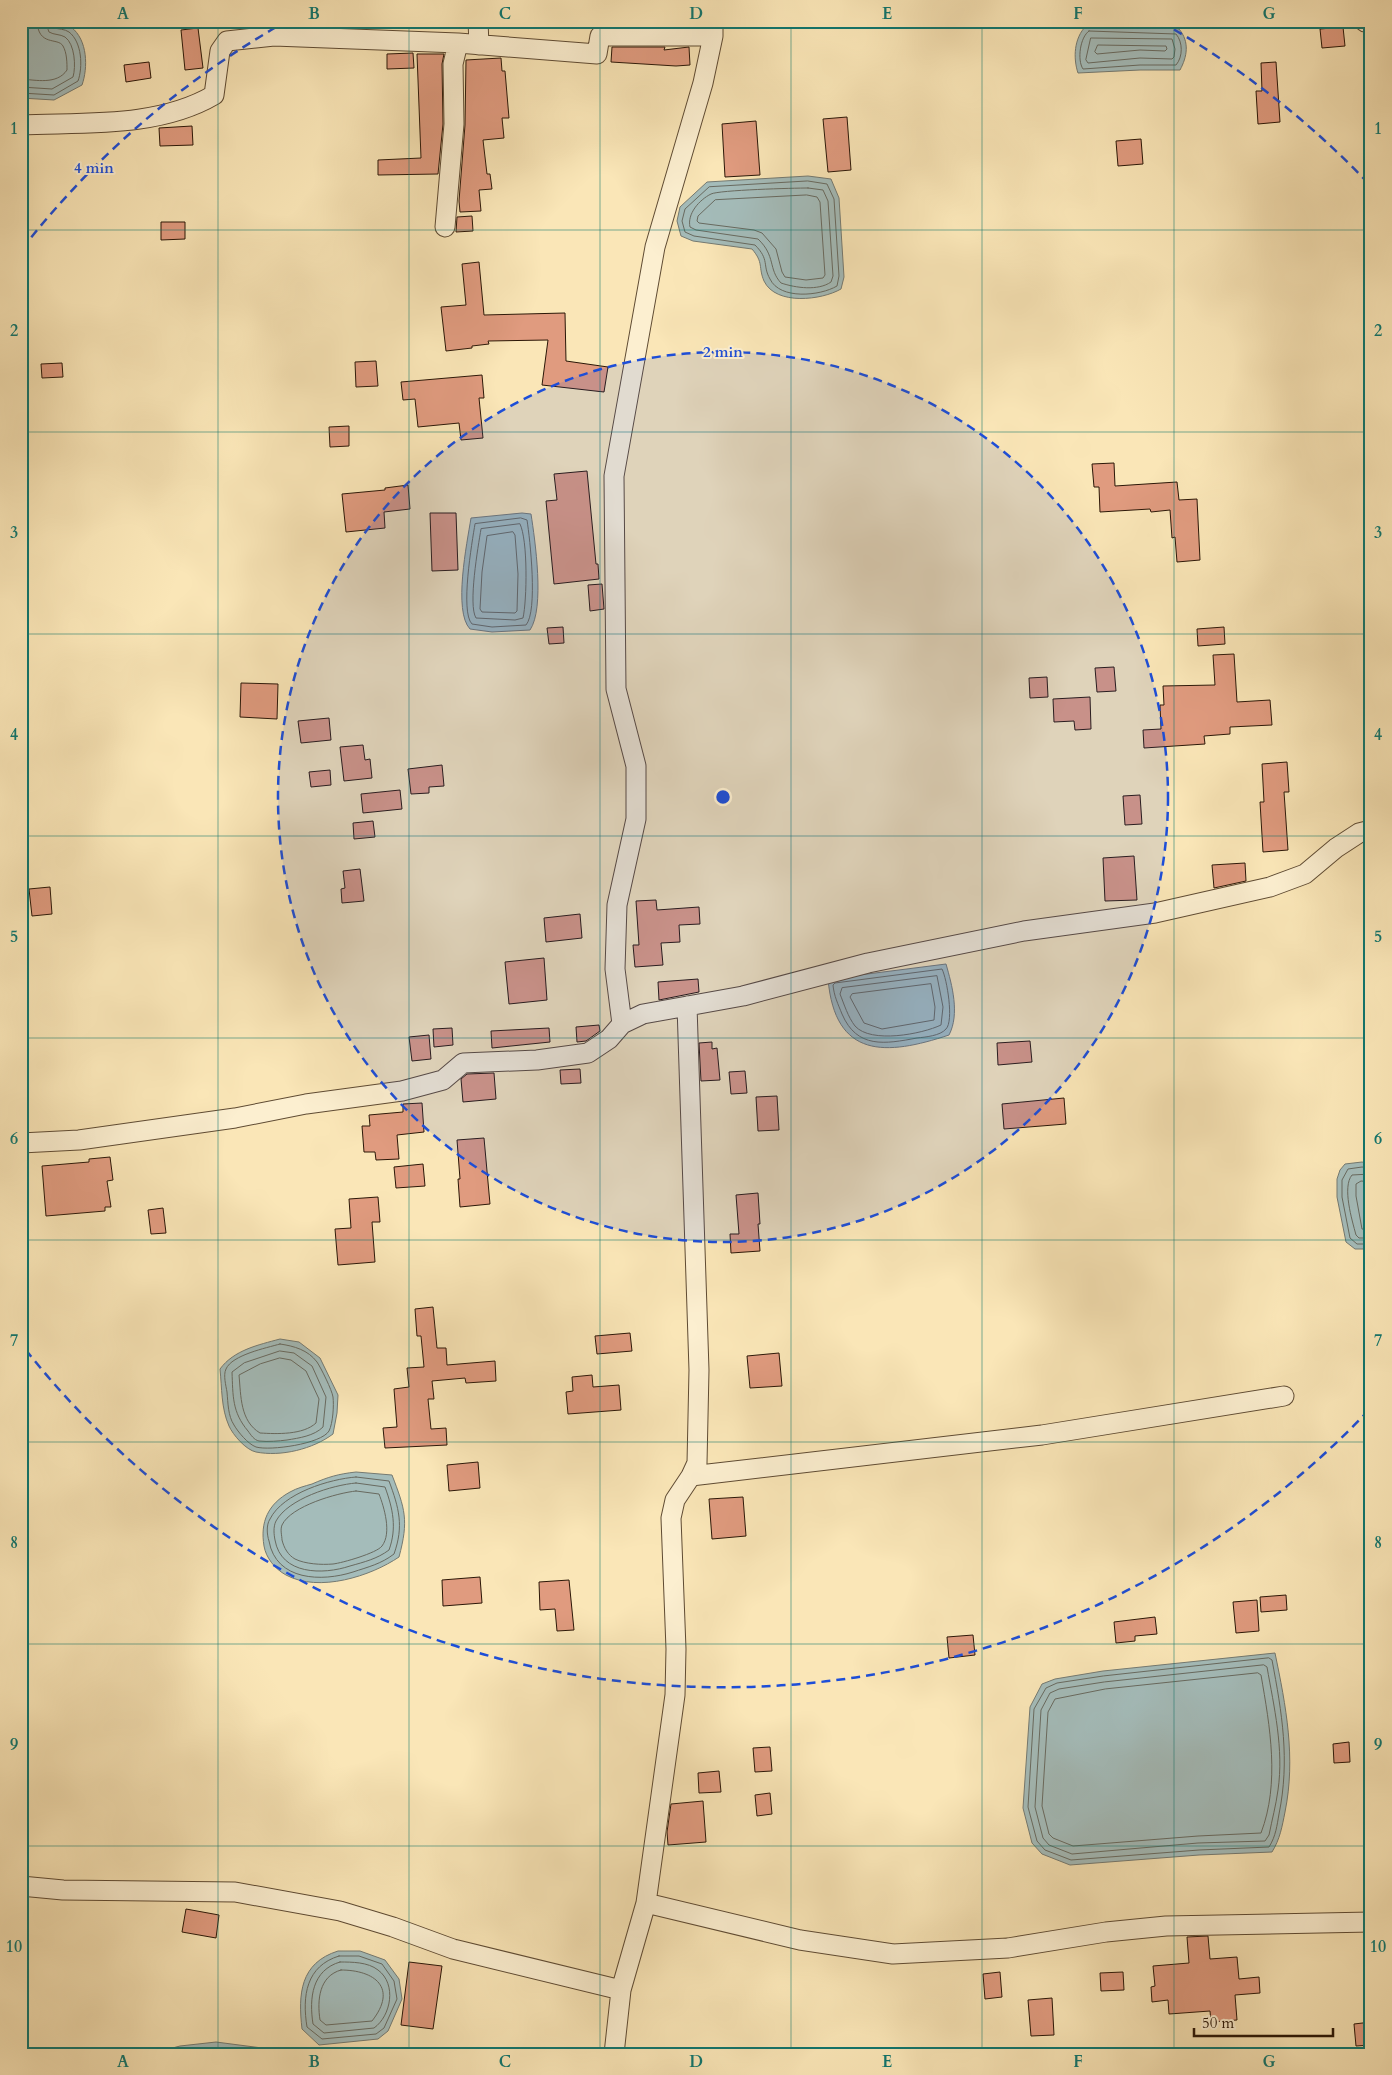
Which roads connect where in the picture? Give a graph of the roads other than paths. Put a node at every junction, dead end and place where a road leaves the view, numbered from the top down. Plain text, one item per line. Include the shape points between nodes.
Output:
1 (478, 21) edge
2 (713, 29) edge
3 (458, 43) junction
4 (479, 45) junction
5 (21, 125) edge
6 (445, 227) dead end
7 (1371, 830) edge
8 (686, 1006) junction
9 (622, 1024) junction
10 (21, 1143) edge
11 (1284, 1396) dead end
12 (691, 1476) junction
13 (21, 1886) edge
14 (646, 1903) junction
15 (1371, 1922) edge
16 (622, 1990) junction
17 (614, 2054) edge

1 - 4 street
2 - 4 street via 600,36 597,54
2 - 9 street via 703,83 655,247 614,476 616,689 636,766 636,819 617,905 615,969
3 - 4 street
3 - 5 street via 274,36 227,41 220,51 214,96 201,103 175,112 107,123
3 - 6 street via 453,64 454,124
7 - 8 street via 1359,833 1336,848 1305,874 1270,887 1155,913 1024,931 868,963 742,996
8 - 9 street via 643,1014
8 - 12 street via 699,1370 697,1462
9 - 10 street via 609,1039 588,1053 537,1060 463,1063 443,1080 402,1091 79,1140
11 - 12 street via 1042,1435
12 - 14 street via 675,1500 671,1518 675,1695
13 - 16 street via 63,1890 235,1892 340,1911 453,1950
14 - 15 street via 800,1940 893,1954 1008,1948 1166,1926
14 - 16 street
16 - 17 street

